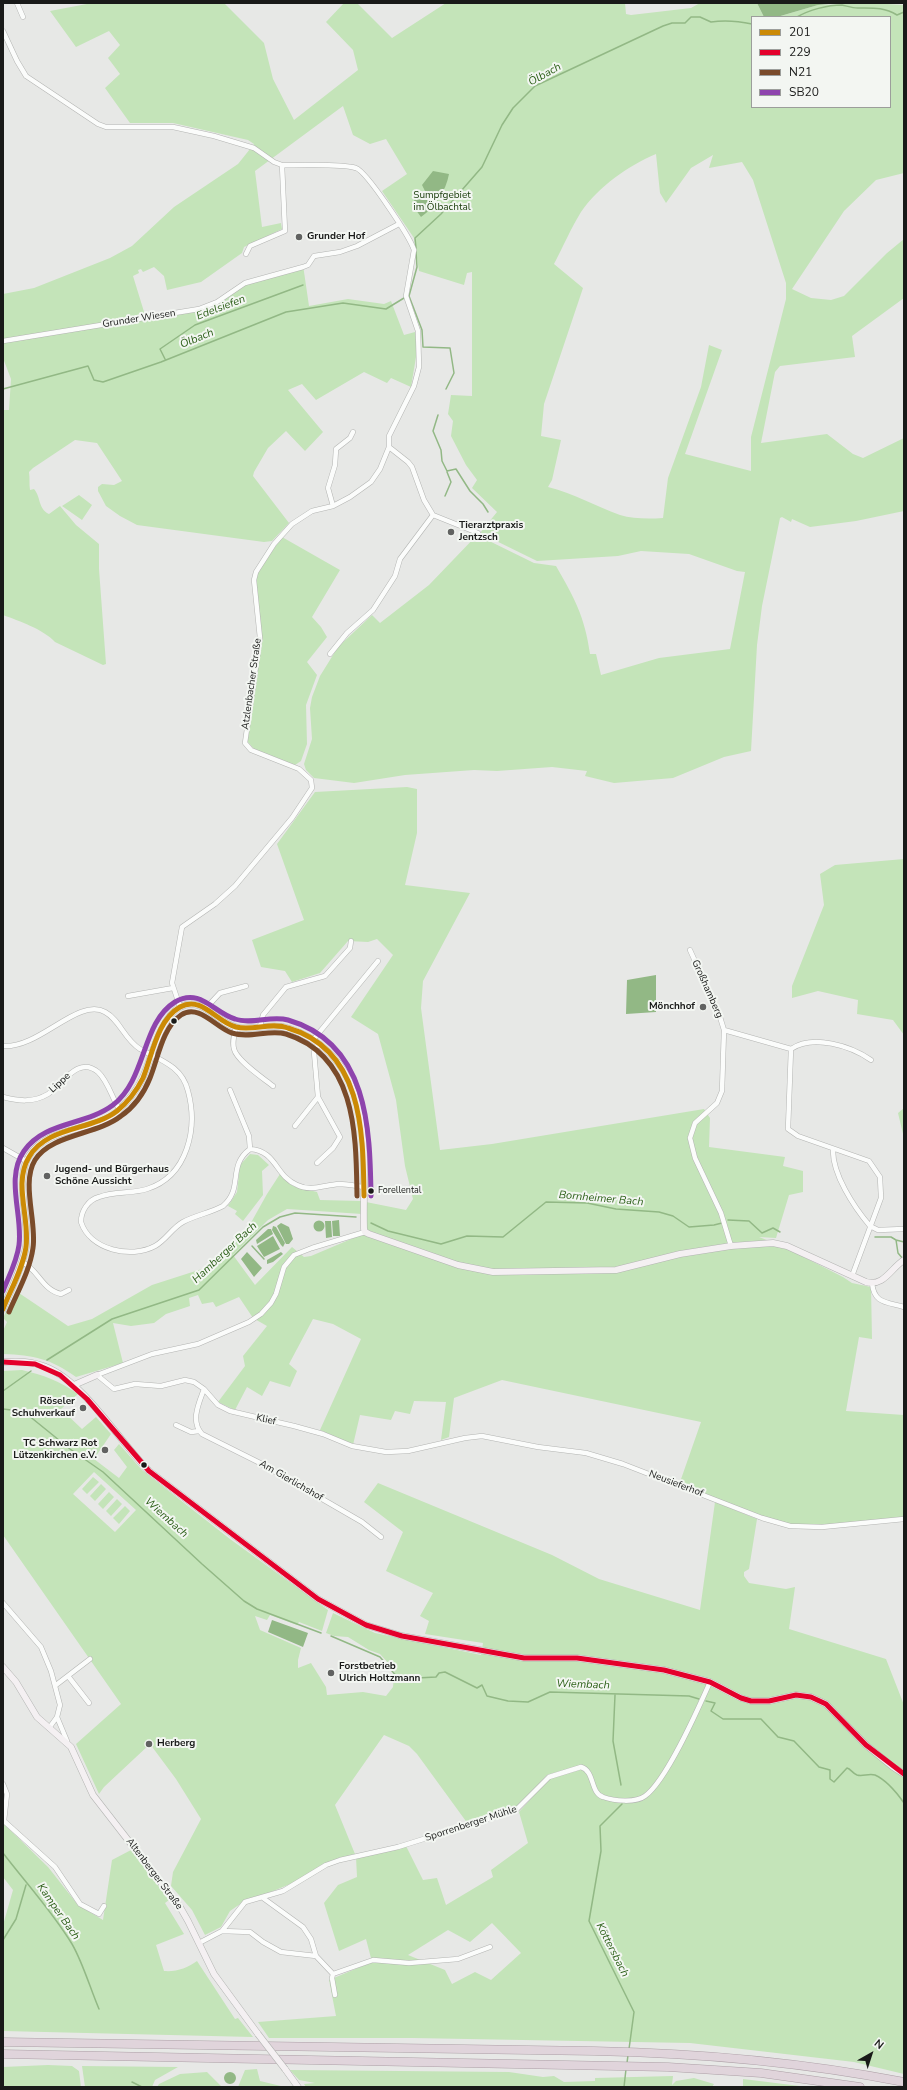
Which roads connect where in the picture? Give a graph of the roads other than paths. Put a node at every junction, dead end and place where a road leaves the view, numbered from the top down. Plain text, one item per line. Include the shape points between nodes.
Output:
1 (17, 3) edge
2 (23, 17) dead end
3 (3, 31) edge
4 (5, 42) edge
5 (282, 164) junction
6 (399, 224) junction
7 (246, 254) dead end
8 (3, 341) edge
9 (353, 432) dead end
10 (389, 446) junction
11 (333, 506) junction
12 (433, 515) junction
13 (478, 533) dead end
14 (330, 654) dead end
15 (351, 941) dead end
16 (690, 950) dead end
17 (378, 961) dead end
18 (246, 986) dead end
19 (173, 988) junction
20 (128, 996) dead end
21 (180, 1007) junction
22 (206, 1008) junction
23 (260, 1026) junction
24 (236, 1027) junction
25 (724, 1030) junction
26 (313, 1040) junction
27 (319, 1044) junction
28 (3, 1046) edge
29 (791, 1049) junction
30 (152, 1055) junction
31 (871, 1060) dead end
32 (273, 1086) dead end
33 (230, 1090) dead end
34 (3, 1097) edge
35 (318, 1097) junction
36 (119, 1109) junction
37 (295, 1126) dead end
38 (3, 1148) edge
39 (833, 1148) junction
40 (250, 1149) junction
41 (26, 1161) junction
42 (317, 1163) dead end
43 (364, 1188) junction
44 (870, 1226) junction
45 (904, 1229) edge
46 (365, 1232) junction
47 (731, 1246) junction
48 (903, 1261) edge
49 (22, 1262) junction
50 (852, 1276) junction
51 (872, 1283) junction
52 (69, 1290) dead end
53 (904, 1307) edge
54 (3, 1309) edge
55 (3, 1362) edge
56 (97, 1375) junction
57 (74, 1385) junction
58 (204, 1389) junction
59 (176, 1425) dead end
60 (199, 1431) junction
61 (447, 1441) joint
62 (904, 1520) edge
63 (381, 1537) dead end
64 (3, 1603) edge
65 (90, 1659) dead end
66 (3, 1667) edge
67 (68, 1676) junction
68 (710, 1682) junction
69 (56, 1685) junction
70 (88, 1703) dead end
71 (57, 1717) junction
72 (49, 1728) junction
73 (68, 1743) junction
74 (904, 1774) edge
75 (3, 1784) edge
76 (263, 1898) junction
77 (104, 1906) dead end
78 (222, 1931) junction
79 (199, 1943) junction
80 (490, 1946) dead end
81 (316, 1956) junction
82 (333, 1974) junction
83 (335, 1995) dead end
84 (3, 2042) edge
85 (3, 2054) edge
86 (904, 2082) edge
87 (298, 2087) edge
88 (860, 2087) edge

1 - 2 street
3 - 4 street, Atzlenbacher Straße
4 - 5 street, Atzlenbacher Straße via 26,76 98,124 106,127 173,127 254,148 274,162
5 - 6 street, Atzlenbacher Straße via 356,169 370,181
5 - 7 street via 285,230 250,246
6 - 8 street, Grunder Wiesen via 357,246 314,256 308,265 303,267 245,283 217,302 199,308
6 - 10 street, Atzlenbacher Straße via 414,250 406,296 418,331 419,367 414,386 389,436
9 - 11 street via 350,438 336,449 336,465 328,488
10 - 11 street, Atzlenbacher Straße via 377,476 360,491
10 - 12 street via 412,467 424,500
11 - 19 street, Atzlenbacher Straße via 312,511 292,524 274,544 256,572 254,580 260,638 245,738 246,746 299,769 309,777 312,788 294,816 247,873 215,904 182,927
12 - 13 street
12 - 14 street via 400,559 395,576 373,610 347,633
15 - 23 street via 350,948 325,976 286,987 263,1015
16 - 25 street, Großhamberg
17 - 26 street
18 - 22 street via 220,993
19 - 20 street
19 - 21 street
21 - 22 main road via 196,1004
21 - 30 main road via 168,1018
22 - 24 main road via 224,1022
23 - 24 main road
23 - 26 main road via 282,1026
24 - 32 street via 233,1041 234,1051 239,1059
25 - 29 street, Großhamberg
25 - 47 street via 722,1091 717,1103 695,1123 690,1138 695,1158 721,1213
26 - 27 main road
27 - 35 street via 314,1052
27 - 43 main road via 330,1052 343,1070 358,1103 363,1138
28 - 30 street via 24,1044 82,1011 99,1010 111,1016 132,1044
29 - 31 street via 797,1045 815,1042 852,1051
29 - 39 street via 788,1129 798,1136
30 - 36 main road via 142,1079
30 - 40 street via 172,1065 184,1080 193,1115 189,1146 178,1165 160,1183 141,1191 97,1197 90,1202 84,1209 81,1219 82,1226 90,1236 113,1249 126,1252 145,1250 153,1246 182,1223 215,1211 228,1202 234,1190 238,1162
33 - 40 street via 249,1136
34 - 36 street, Lippe via 23,1101 44,1096 77,1068 84,1066 93,1068 102,1077
35 - 37 street
35 - 42 street via 340,1137 333,1148
36 - 41 main road via 96,1123 65,1131 46,1140 34,1149
38 - 41 street
39 - 44 street via 832,1158 837,1175
39 - 44 street via 869,1161 878,1172 882,1188 881,1198
40 - 43 street via 265,1152 288,1179 302,1188 345,1184
41 - 49 main road via 22,1180 27,1231
43 - 46 main road
44 - 45 street via 878,1230
44 - 50 street
46 - 47 main road via 458,1265 493,1272 616,1270 680,1254
46 - 56 street via 294,1255 284,1267 271,1303 249,1322 198,1344 152,1354
47 - 50 main road via 779,1243
48 - 51 main road via 884,1279
49 - 52 street via 32,1268 52,1291 61,1294
49 - 54 main road
50 - 51 main road
51 - 53 street via 876,1298
55 - 57 main road via 42,1365
56 - 57 main road
56 - 58 street, Klief via 114,1389 134,1384 161,1386 185,1380 194,1382
57 - 68 main road via 149,1471 318,1599 355,1620 384,1631 483,1651 524,1658 577,1658 621,1663
58 - 60 street via 196,1412
58 - 61 street, Klief via 218,1405 230,1411 323,1434 352,1446 395,1452
59 - 60 street, Am Gierlichshof via 191,1432
60 - 63 street, Am Gierlichshof via 345,1512
61 - 62 street, Neusieferhof via 482,1436 599,1457 790,1526 815,1527
64 - 69 street via 40,1647
65 - 67 street
66 - 72 main road, Altenberger Straße via 16,1682 36,1716
67 - 69 street
67 - 70 street
68 - 74 main road via 751,1701 770,1701 796,1695 819,1700 866,1745
68 - 76 street, Sporrenberger Mühle via 663,1774 644,1797 625,1800 602,1797 597,1792 588,1771 583,1767 577,1767 549,1777 516,1810 398,1847 340,1860 326,1865 290,1888
69 - 71 street via 60,1705
71 - 72 street
71 - 73 street
72 - 73 main road, Altenberger Straße
73 - 79 main road, Altenberger Straße via 93,1795 180,1907
75 - 77 street via 7,1794 4,1821 54,1867 80,1904 99,1914
76 - 78 street, Sporrenberger Mühle via 245,1902
76 - 81 street via 303,1927 311,1939
78 - 79 street, Sporrenberger Mühle
78 - 81 street, Sporrenberger Mühle via 247,1931 286,1953
79 - 87 main road, Altenberger Straße, bridge via 214,1974
80 - 82 street via 458,1959 409,1963 373,1960
81 - 82 street
82 - 83 street
84 - 86 highway via 692,2054 816,2066
85 - 88 highway via 692,2068 761,2073

